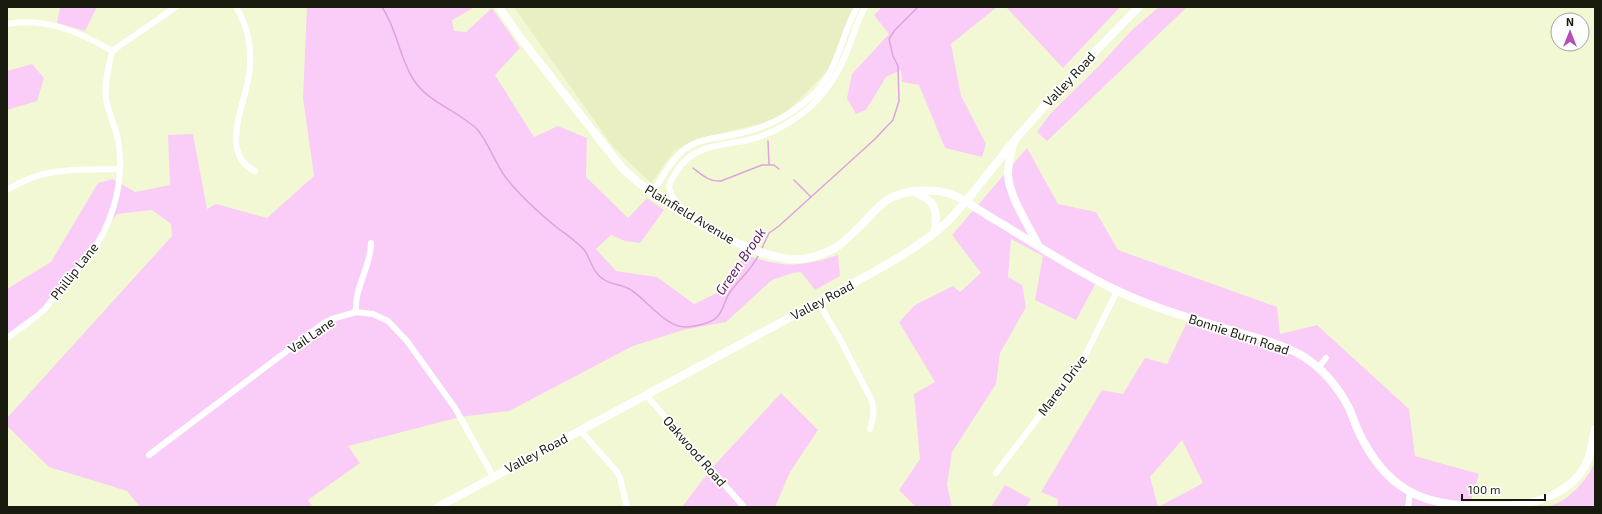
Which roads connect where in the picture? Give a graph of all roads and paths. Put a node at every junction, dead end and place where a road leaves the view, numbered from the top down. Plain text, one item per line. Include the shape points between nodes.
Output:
1 (176, 7) edge
2 (236, 7) edge
3 (499, 7) edge
4 (857, 7) edge
5 (865, 7) edge
6 (1138, 7) edge
7 (7, 24) edge
8 (112, 51) junction
9 (1013, 142) junction
10 (120, 169) junction
11 (255, 171) dead end
12 (7, 190) edge
13 (913, 192) junction
14 (652, 193) junction
15 (965, 201) junction
16 (685, 214) junction
17 (936, 231) junction
18 (371, 243) dead end
19 (1038, 246) junction
20 (1117, 291) junction
21 (818, 302) junction
22 (356, 312) junction
23 (7, 338) edge
24 (1326, 358) dead end
25 (1318, 368) junction
26 (646, 395) junction
27 (870, 429) dead end
28 (1595, 429) edge
29 (580, 430) junction
30 (149, 455) dead end
31 (996, 473) dead end
32 (493, 476) junction
33 (1410, 493) junction
34 (438, 507) edge
35 (627, 507) edge
36 (744, 507) edge
37 (1408, 507) edge

1 - 8 street
2 - 11 street via 248,34 250,61 238,122 237,148 248,168
3 - 14 main road, Plainfield Avenue via 613,158
4 - 14 street via 833,67 803,104 775,123 736,135 703,140 686,149 673,162
5 - 16 street via 836,75 810,108 764,136 706,148 683,162 668,187
6 - 9 main road, Valley Road
7 - 8 street via 24,22 65,28
8 - 10 street, Phillip Lane via 106,78 106,94 119,146
9 - 15 main road, Valley Road
9 - 19 main road via 1009,182
10 - 12 street via 55,171 34,176
10 - 23 street, Phillip Lane via 119,187 113,210 106,227 86,259 45,309
13 - 15 main road, Plainfield Avenue via 943,191
13 - 16 main road, Plainfield Avenue via 886,200 846,240 813,257 792,259 753,249 721,235
13 - 17 main road via 925,196 934,206
14 - 16 main road, Plainfield Avenue
15 - 17 main road, Valley Road
15 - 19 main road, Bonnie Burn Road
17 - 21 main road, Valley Road via 884,265
18 - 22 street via 369,262 356,299
19 - 20 main road, Bonnie Burn Road
20 - 25 main road, Bonnie Burn Road via 1173,313 1273,342 1303,356
20 - 31 street, Mareu Drive via 1085,356
21 - 26 main road, Valley Road
21 - 27 street via 872,401 874,409
22 - 30 street, Vail Lane via 332,318 324,323
22 - 32 street, Vail Lane via 379,316 399,332 455,408
24 - 25 street
25 - 33 main road, Bonnie Burn Road via 1341,394 1365,444 1380,467
26 - 29 main road, Valley Road
26 - 36 street, Oakwood Road
28 - 33 main road, Bonnie Burn Road via 1588,457 1575,479 1566,489 1539,501 1505,506 1465,506 1433,502
29 - 32 main road, Valley Road
29 - 35 street via 617,472
32 - 34 main road, Valley Road
33 - 37 street

